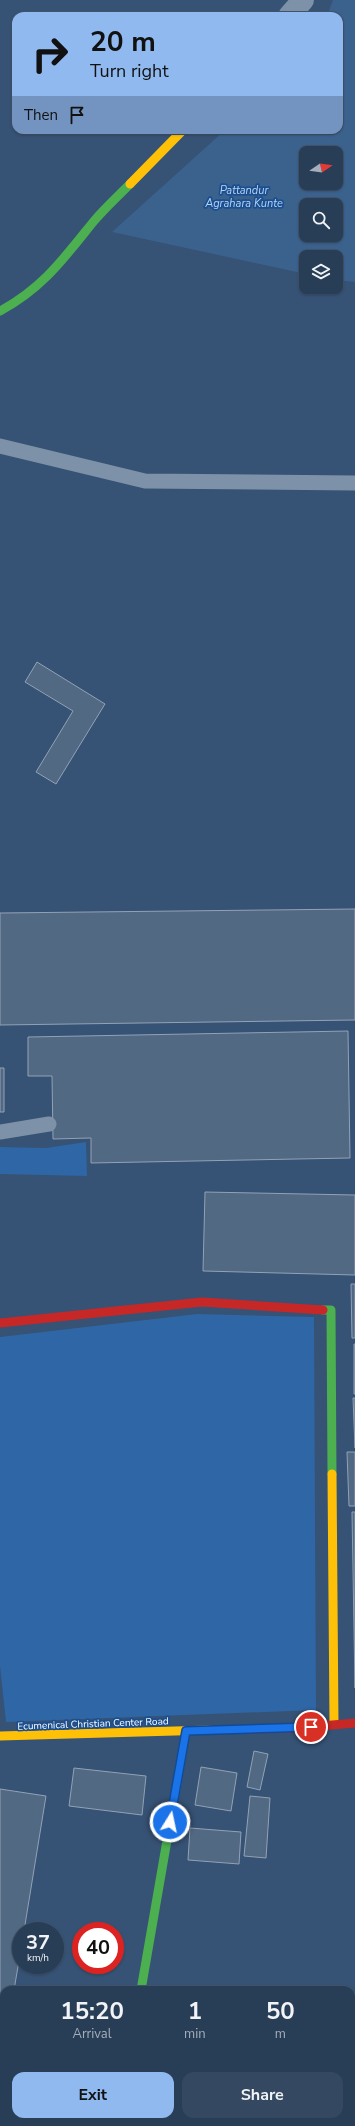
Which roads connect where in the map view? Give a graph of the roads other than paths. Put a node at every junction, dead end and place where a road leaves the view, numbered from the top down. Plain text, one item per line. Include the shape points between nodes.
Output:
1 (303, 0) edge
2 (292, 12) edge
3 (179, 134) edge
4 (0, 311) edge
5 (0, 446) edge
6 (355, 483) edge
7 (49, 1124) dead end
8 (0, 1132) edge
9 (0, 1323) edge
10 (355, 1723) edge
11 (334, 1724) junction
12 (186, 1731) junction
13 (0, 1736) edge
14 (142, 1986) edge

1 - 2 street
3 - 4 street via 94,220 64,260 41,283 17,302
5 - 6 lane via 145,481
7 - 8 lane
9 - 11 street via 202,1302 331,1310
10 - 11 street, Ecumenical Christian Center Road
11 - 12 street, Ecumenical Christian Center Road via 299,1728
12 - 13 street, Ecumenical Christian Center Road
12 - 14 street

